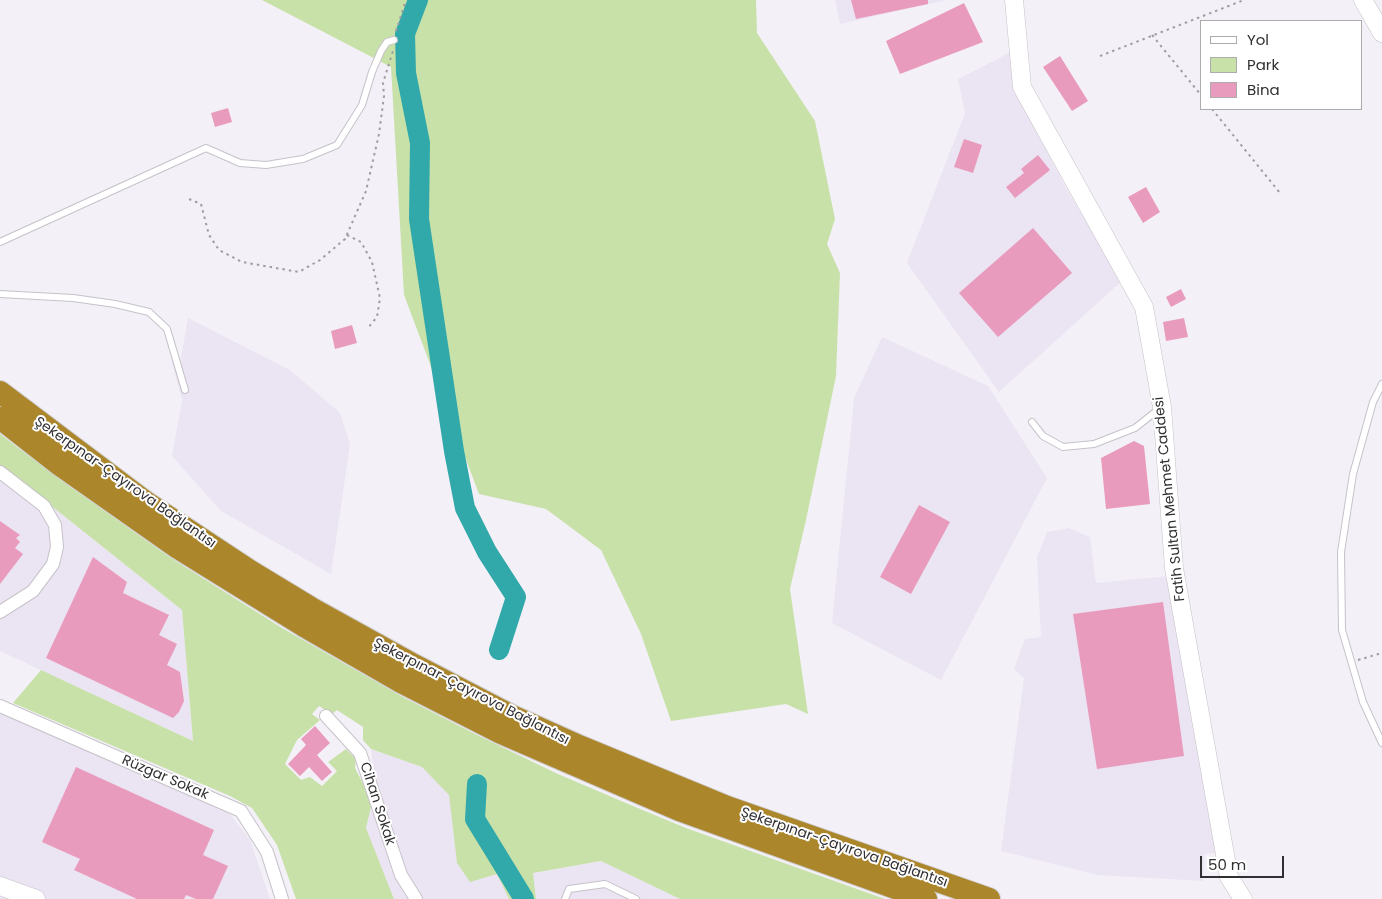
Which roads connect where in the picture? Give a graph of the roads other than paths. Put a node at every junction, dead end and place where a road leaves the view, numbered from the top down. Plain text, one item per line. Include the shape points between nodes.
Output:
1 (1014, 0) edge
2 (1363, 0) edge
3 (1382, 33) edge
4 (394, 40) road end
5 (0, 242) edge
6 (0, 294) edge
7 (1382, 384) edge
8 (185, 390) dead end
9 (0, 392) edge
10 (1162, 407) junction
11 (0, 418) edge
12 (1032, 422) dead end
13 (0, 472) edge
14 (0, 612) edge
15 (0, 706) edge
16 (326, 716) dead end
17 (1382, 743) edge
18 (0, 886) edge
19 (36, 899) edge
20 (282, 899) edge
21 (416, 899) edge
22 (565, 899) edge
23 (636, 899) edge
24 (926, 899) edge
25 (989, 899) edge
26 (1243, 899) edge

1 - 10 street, Fatih Sultan Mehmet Caddesi via 1022,88 1144,307
2 - 3 street
4 - 5 lane via 387,42 381,51 362,105 337,145 303,159 266,165 240,163 206,148
6 - 8 lane via 73,298 150,312 166,329
7 - 17 lane via 1373,402 1353,474 1341,552 1342,630 1363,702
9 - 25 highway, Şekerpınar-Çayırova Bağlantısı via 148,503 250,571 310,608 512,716 727,807
10 - 12 lane via 1135,428 1094,444 1063,447 1043,436
10 - 26 street, Fatih Sultan Mehmet Caddesi via 1174,568 1229,877
11 - 24 highway, Şekerpınar-Çayırova Bağlantısı via 60,465 178,548 409,686 501,733 679,810
13 - 14 street via 44,506 55,525 56,547 53,564 33,591
15 - 20 street, Rüzgar Sokak via 241,810 267,852
16 - 21 street, Cihan Sokak via 360,753 401,875
18 - 19 street
22 - 23 lane via 569,889 605,884

